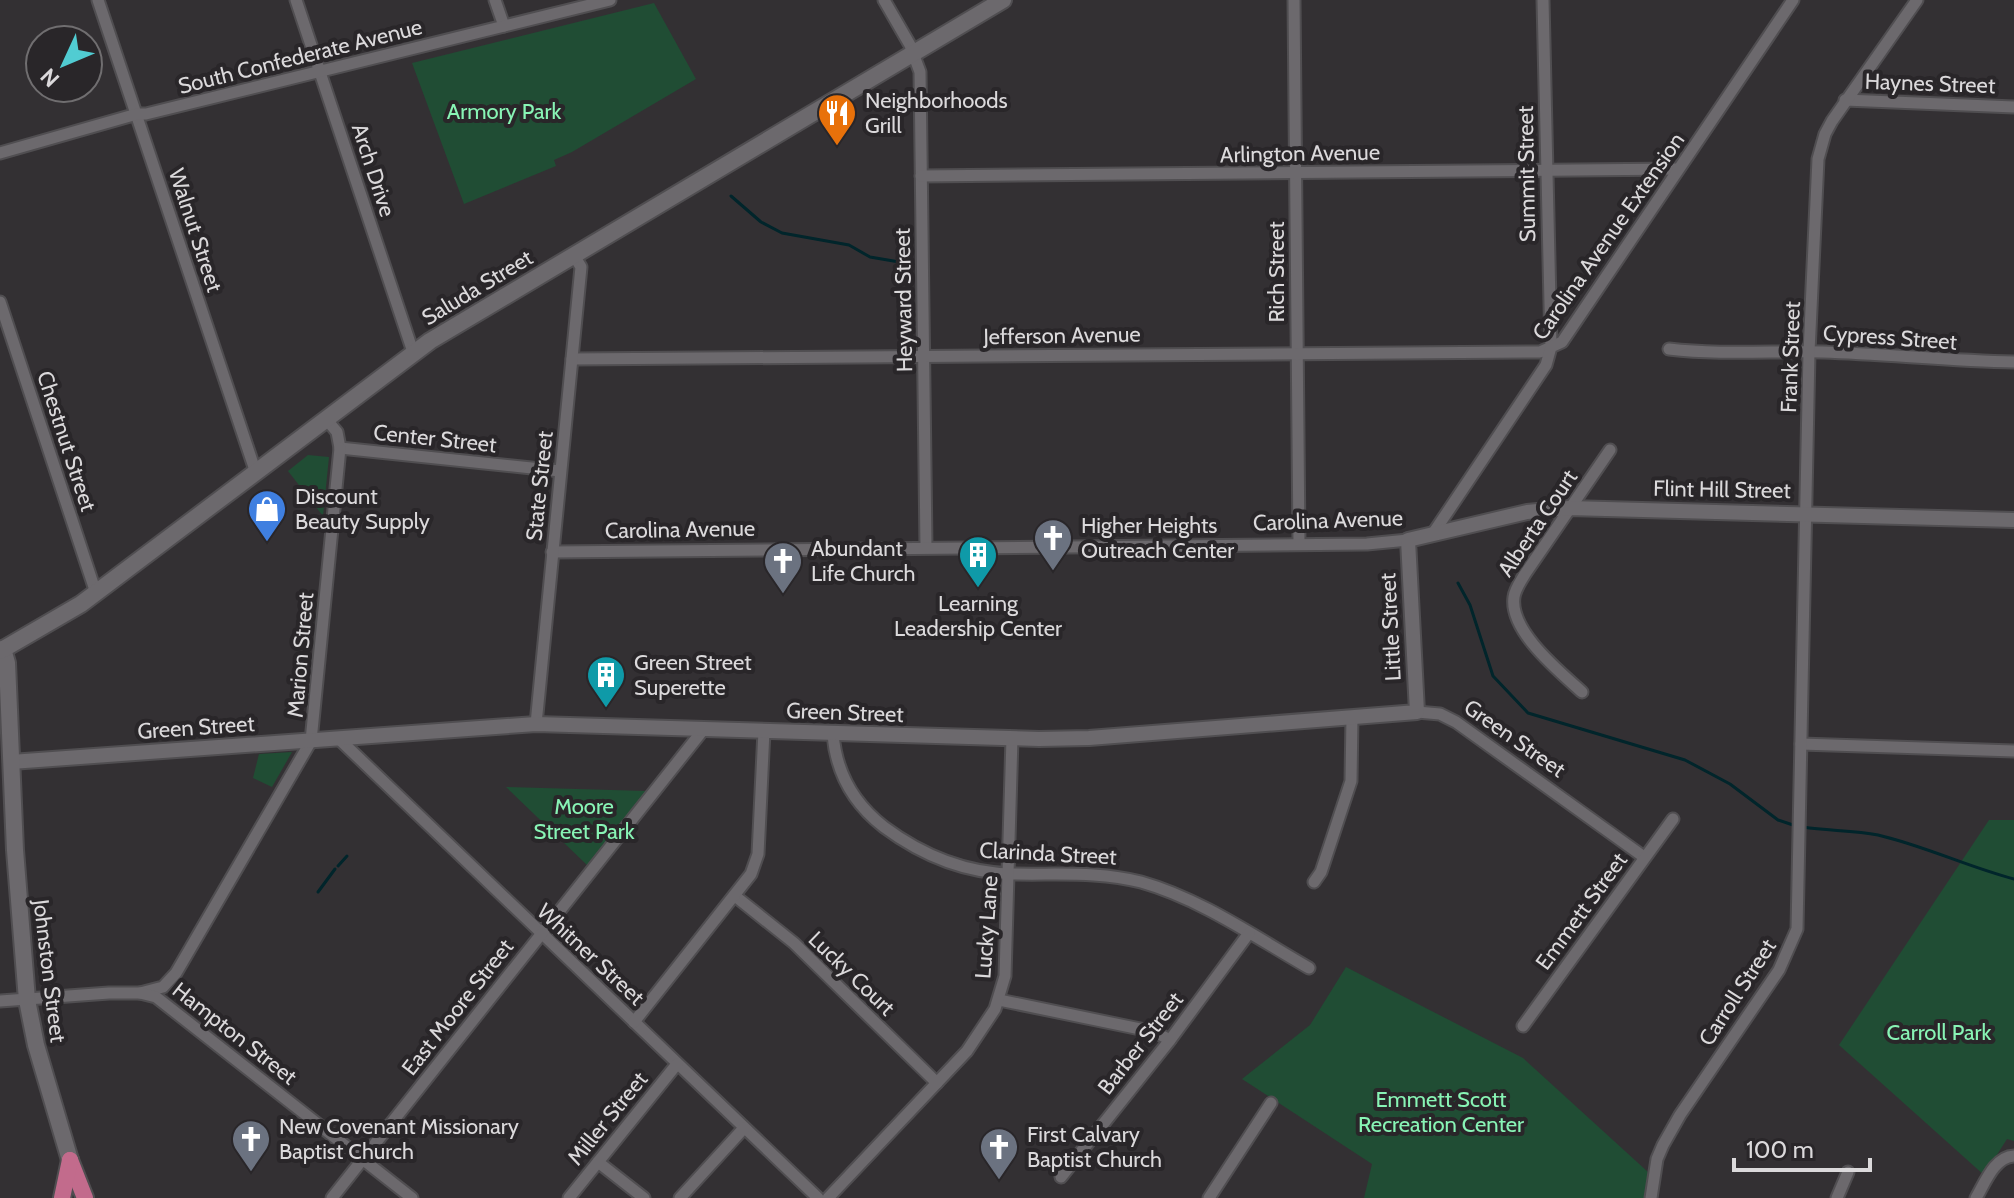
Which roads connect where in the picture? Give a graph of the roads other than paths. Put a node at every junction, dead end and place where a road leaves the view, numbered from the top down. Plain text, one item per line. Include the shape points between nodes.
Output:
1 (98, 0) edge
2 (296, 0) edge
3 (495, 0) edge
4 (610, 0) edge
5 (884, 0) edge
6 (1003, 0) edge
7 (1294, 0) edge
8 (1543, 0) edge
9 (1793, 0) edge
10 (1917, 0) edge
11 (504, 26) junction
12 (914, 53) junction
13 (320, 72) junction
14 (1845, 100) junction
15 (2014, 107) edge
16 (137, 114) junction
17 (0, 153) edge
18 (1678, 169) junction
19 (1545, 170) junction
20 (1295, 174) junction
21 (921, 176) junction
22 (573, 254) junction
23 (0, 302) edge
24 (1551, 347) junction
25 (1669, 349) dead end
26 (413, 352) junction
27 (1809, 352) junction
28 (1296, 353) junction
29 (924, 357) junction
30 (572, 359) junction
31 (2014, 362) edge
32 (326, 419) junction
33 (340, 448) junction
34 (1610, 450) dead end
35 (560, 471) junction
36 (256, 473) junction
37 (1569, 508) junction
38 (1805, 513) junction
39 (2014, 520) edge
40 (1432, 535) junction
41 (1408, 540) junction
42 (1299, 544) junction
43 (926, 547) junction
44 (552, 552) junction
45 (96, 593) junction
46 (1, 647) edge
47 (1582, 692) dead end
48 (1417, 712) junction
49 (1352, 717) junction
50 (536, 724) junction
51 (703, 730) junction
52 (764, 731) junction
53 (833, 734) junction
54 (338, 738) junction
55 (1012, 738) junction
56 (311, 741) junction
57 (1801, 744) junction
58 (2014, 751) edge
59 (6, 762) edge
60 (1673, 819) dead end
61 (1644, 857) junction
62 (1010, 874) junction
63 (1314, 882) dead end
64 (735, 896) junction
65 (1249, 933) junction
66 (540, 934) junction
67 (1309, 968) dead end
68 (176, 973) junction
69 (140, 993) junction
70 (27, 1000) junction
71 (999, 1000) junction
72 (0, 1001) edge
73 (170, 1006) junction
74 (634, 1022) junction
75 (1523, 1026) dead end
76 (1170, 1040) junction
77 (677, 1064) junction
78 (937, 1083) junction
79 (1271, 1103) dead end
80 (744, 1128) junction
81 (2014, 1156) edge
82 (362, 1159) junction
83 (70, 1160) junction
84 (598, 1162) junction
85 (1848, 1172) dead end
86 (1061, 1177) dead end
87 (62, 1198) edge
88 (78, 1198) edge
89 (85, 1198) edge
90 (332, 1198) edge
91 (412, 1198) edge
92 (569, 1198) edge
93 (644, 1198) edge
94 (680, 1198) edge
95 (818, 1198) edge
96 (828, 1198) edge
97 (1209, 1198) edge
98 (1651, 1198) edge
99 (1837, 1198) edge
100 (1976, 1198) edge

1 - 16 street, Walnut Street
2 - 13 street, Arch Drive
3 - 11 street
4 - 11 street, South Confederate Avenue
5 - 12 street
6 - 12 main road, Saluda Street
7 - 20 street, Rich Street
8 - 19 street, Summit Street
9 - 18 street, Carolina Avenue Extension
10 - 14 street, Frank Street
11 - 13 street, South Confederate Avenue
12 - 21 street, Heyward Street via 920,72
12 - 22 main road, Saluda Street
13 - 16 street, South Confederate Avenue
13 - 26 street, Arch Drive
14 - 15 street, Haynes Street
14 - 27 street, Frank Street via 1820,146
16 - 17 street, South Confederate Avenue
16 - 36 street, Walnut Street
18 - 19 street, Arlington Avenue
18 - 24 street, Carolina Avenue Extension via 1562,342
19 - 20 street, Arlington Avenue
19 - 24 street, Summit Street
20 - 21 street, Arlington Avenue
20 - 28 street, Rich Street
21 - 29 street, Heyward Street
22 - 26 main road, Saluda Street
22 - 30 street, State Street via 581,267
23 - 45 street, Chestnut Street
24 - 28 street, Jefferson Avenue via 1540,352
24 - 40 street, Carolina Avenue Extension via 1546,365
25 - 27 street, Cypress Street
26 - 32 main road, Saluda Street
27 - 31 street, Cypress Street
27 - 38 street, Frank Street
28 - 29 street, Jefferson Avenue
28 - 42 street, Rich Street
29 - 30 street, Jefferson Avenue
29 - 43 street, Heyward Street
30 - 35 street, State Street
32 - 33 street, Center Street via 337,432
32 - 36 main road, Saluda Street
33 - 35 street, Center Street
33 - 56 street, Marion Street
34 - 37 street, Alberta Court
35 - 44 street, State Street
36 - 45 main road, Saluda Street
37 - 38 street, Flint Hill Street
37 - 40 street, Flint Hill Street via 1527,512
37 - 47 street, Alberta Court via 1517,588 1514,607 1535,646
38 - 39 street, Flint Hill Street
38 - 57 street, Frank Street
40 - 41 street, Carolina Avenue
41 - 42 street, Carolina Avenue
41 - 48 street, Little Street
42 - 43 street, Carolina Avenue
43 - 44 street, Carolina Avenue
44 - 50 street, State Street
45 - 46 main road, Saluda Street
46 - 59 main road, Johnston Street via 7,663
48 - 49 street, Green Street
48 - 61 street, Green Street via 1456,722
49 - 55 street, Green Street via 1089,738
49 - 63 street via 1349,791
50 - 51 street, Green Street
50 - 54 street, Green Street
51 - 52 street, Green Street
51 - 66 street, East Moore Street
52 - 53 street, Green Street
52 - 64 street via 758,854
53 - 55 street, Green Street
53 - 62 street, Clarinda Street via 848,788 879,823 933,858
54 - 56 street, Green Street
54 - 66 street, Whitner Street
55 - 62 street, Lucky Lane
56 - 59 street, Green Street
56 - 68 street, Marion Street
57 - 58 street
57 - 98 street, Carroll Street via 1793,942 1663,1145
59 - 70 main road, Johnston Street
60 - 61 street, Emmett Street
61 - 75 street, Emmett Street
62 - 65 street, Clarinda Street via 1126,878 1172,891
62 - 71 street, Lucky Lane via 1007,959
64 - 74 street
64 - 78 street, Lucky Court via 794,943
65 - 67 street, Clarinda Street
65 - 76 street, Barber Street
66 - 74 street, Whitner Street
66 - 82 street, East Moore Street
68 - 69 street, Marion Street via 163,987
68 - 73 street, Marion Street
69 - 70 street, Hampton Street
69 - 73 street, Hampton Street
70 - 72 street, Hampton Street
70 - 83 main road, Johnston Street
71 - 76 street via 1155,1032
71 - 78 street, Lucky Lane via 978,1038
73 - 82 street, Hampton Street
74 - 77 street, Whitner Street
76 - 86 street, Barber Street
77 - 80 street, Whitner Street
77 - 84 street, Miller Street
78 - 96 street, Lucky Lane
79 - 97 street
80 - 94 street
80 - 95 street, Whitner Street
81 - 100 street via 1997,1163
82 - 90 street, East Moore Street
82 - 91 street, Hampton Street
83 - 87 main road
83 - 88 street, Johnston Street
83 - 89 main road
84 - 92 street, Miller Street
84 - 93 street
85 - 99 street

